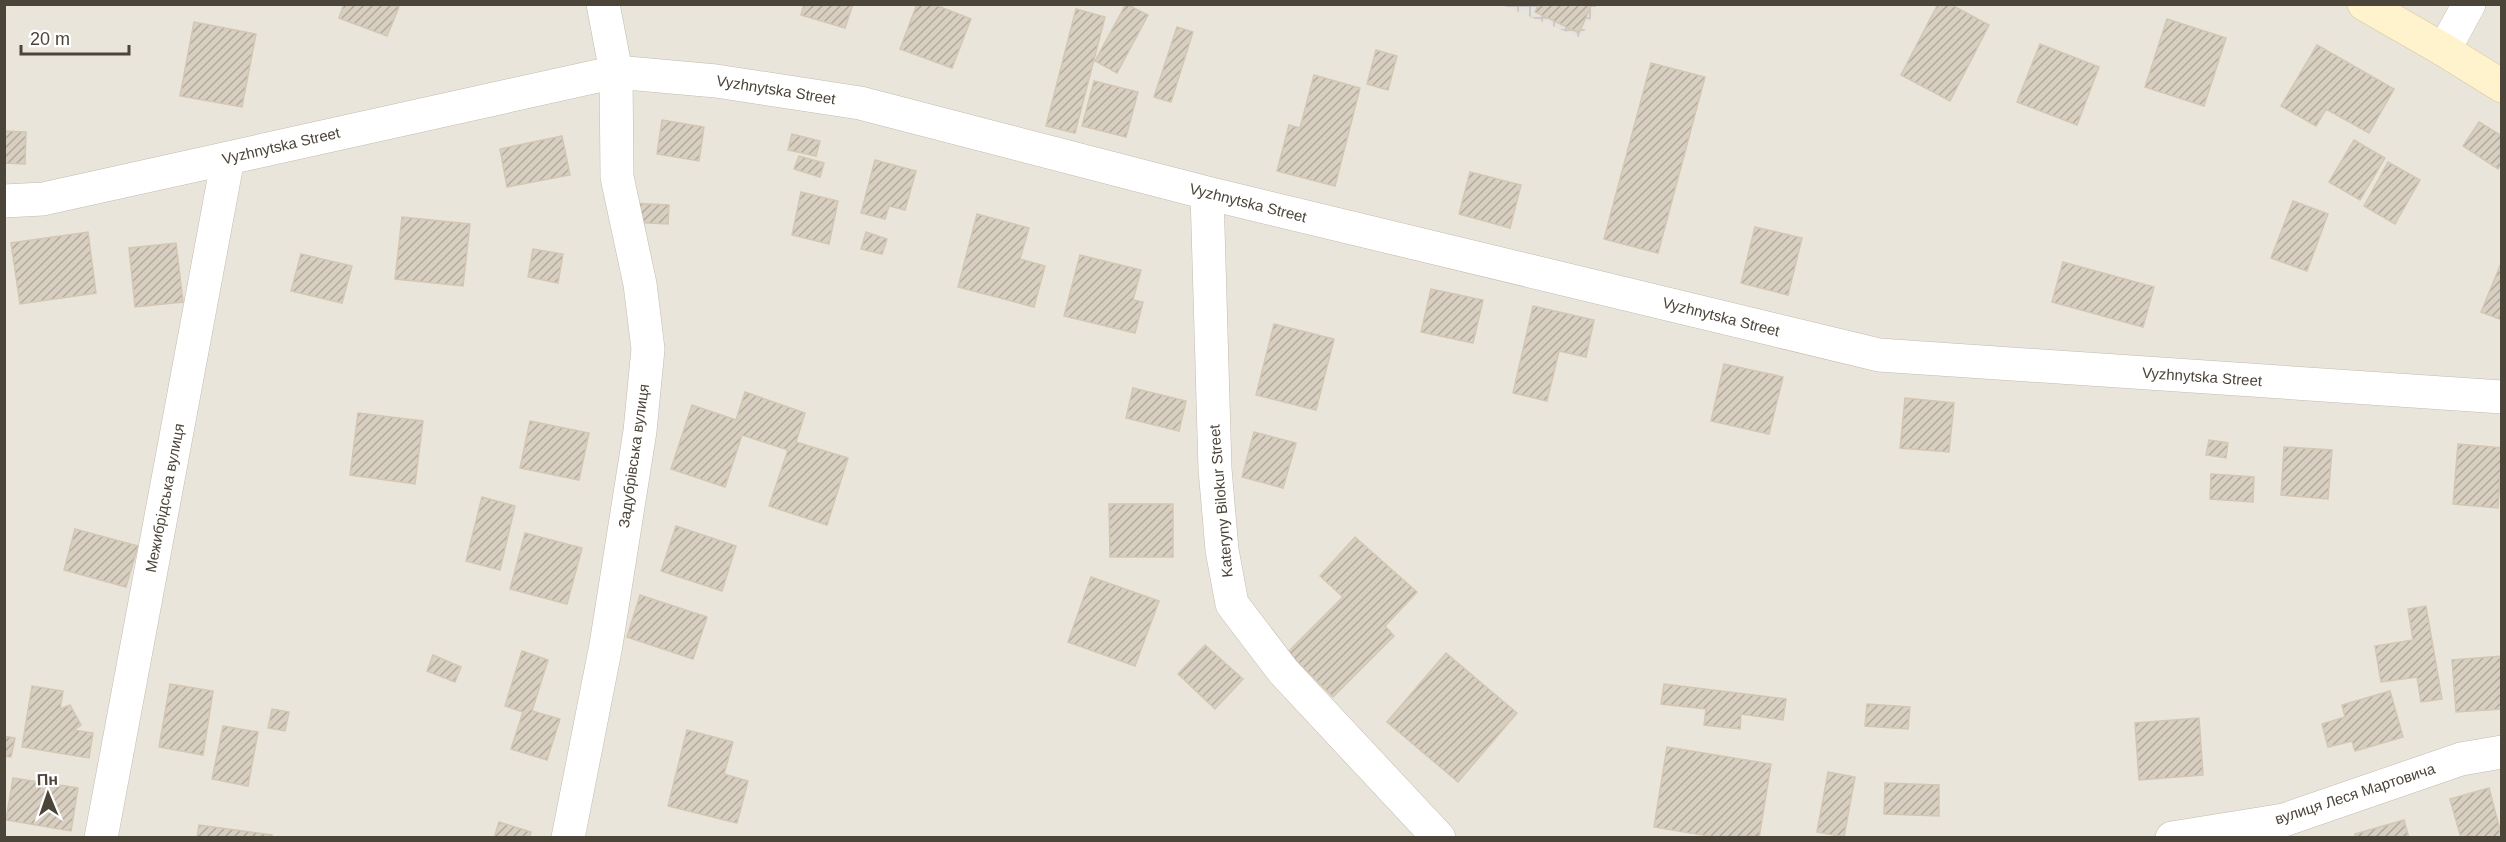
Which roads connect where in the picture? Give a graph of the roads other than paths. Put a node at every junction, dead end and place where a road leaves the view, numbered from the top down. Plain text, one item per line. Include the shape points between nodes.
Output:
1 (603, 4) edge
2 (2364, 4) edge
3 (2469, 4) edge
4 (2444, 50) junction
5 (616, 72) junction
6 (2502, 86) edge
7 (228, 158) junction
8 (1207, 193) junction
9 (4, 201) edge
10 (2502, 397) edge
11 (2502, 752) edge
12 (101, 837) edge
13 (568, 837) edge
14 (1439, 837) edge
15 (2172, 837) edge

1 - 5 street, Задубрівська вулиця
2 - 4 street
3 - 4 street
4 - 6 street
5 - 7 street, Vyzhnytska Street
5 - 8 street, Vyzhnytska Street via 716,81 860,103
5 - 13 street, Задубрівська вулиця via 617,177 640,284 648,349 640,431 613,600
7 - 9 street, Vyzhnytska Street via 44,199
7 - 12 street, Межибрідська вулиця
8 - 10 street, Vyzhnytska Street via 1879,355
8 - 14 street, Kateryny Bilokur Street via 1215,469 1222,550 1232,604 1283,671
11 - 15 street, вулиця Леся Мартовича via 2461,759 2284,820

